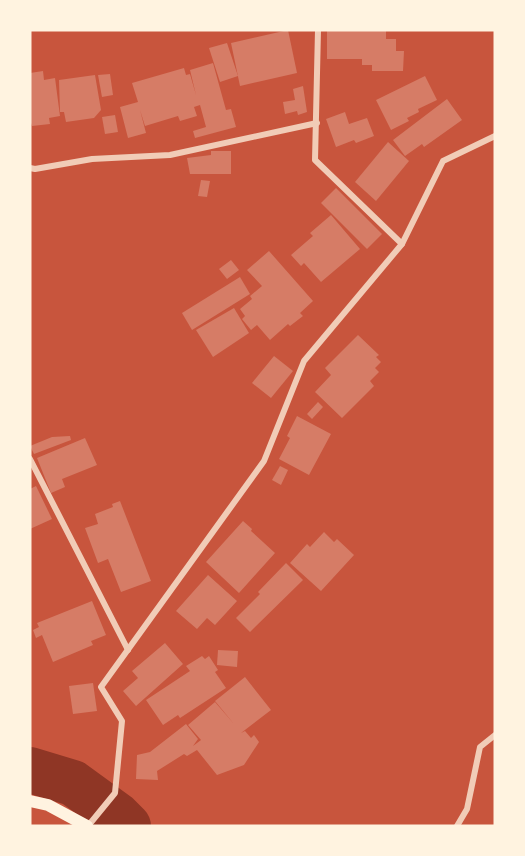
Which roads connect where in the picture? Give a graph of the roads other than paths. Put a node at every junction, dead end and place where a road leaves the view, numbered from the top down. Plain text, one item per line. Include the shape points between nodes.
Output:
1 (318, 30) edge
2 (317, 123) junction
3 (495, 136) edge
4 (30, 168) edge
5 (402, 244) junction
6 (30, 459) edge
7 (128, 650) junction
8 (495, 735) edge
9 (30, 801) edge
10 (87, 826) edge
11 (457, 826) edge

1 - 2 street
2 - 4 street via 170,155 92,159
2 - 5 street via 315,160
3 - 5 street via 443,161
5 - 7 street via 304,361 264,461
6 - 7 street
7 - 10 street via 101,687 122,721 115,793
8 - 11 street via 480,747 466,809
9 - 10 main road via 48,805

